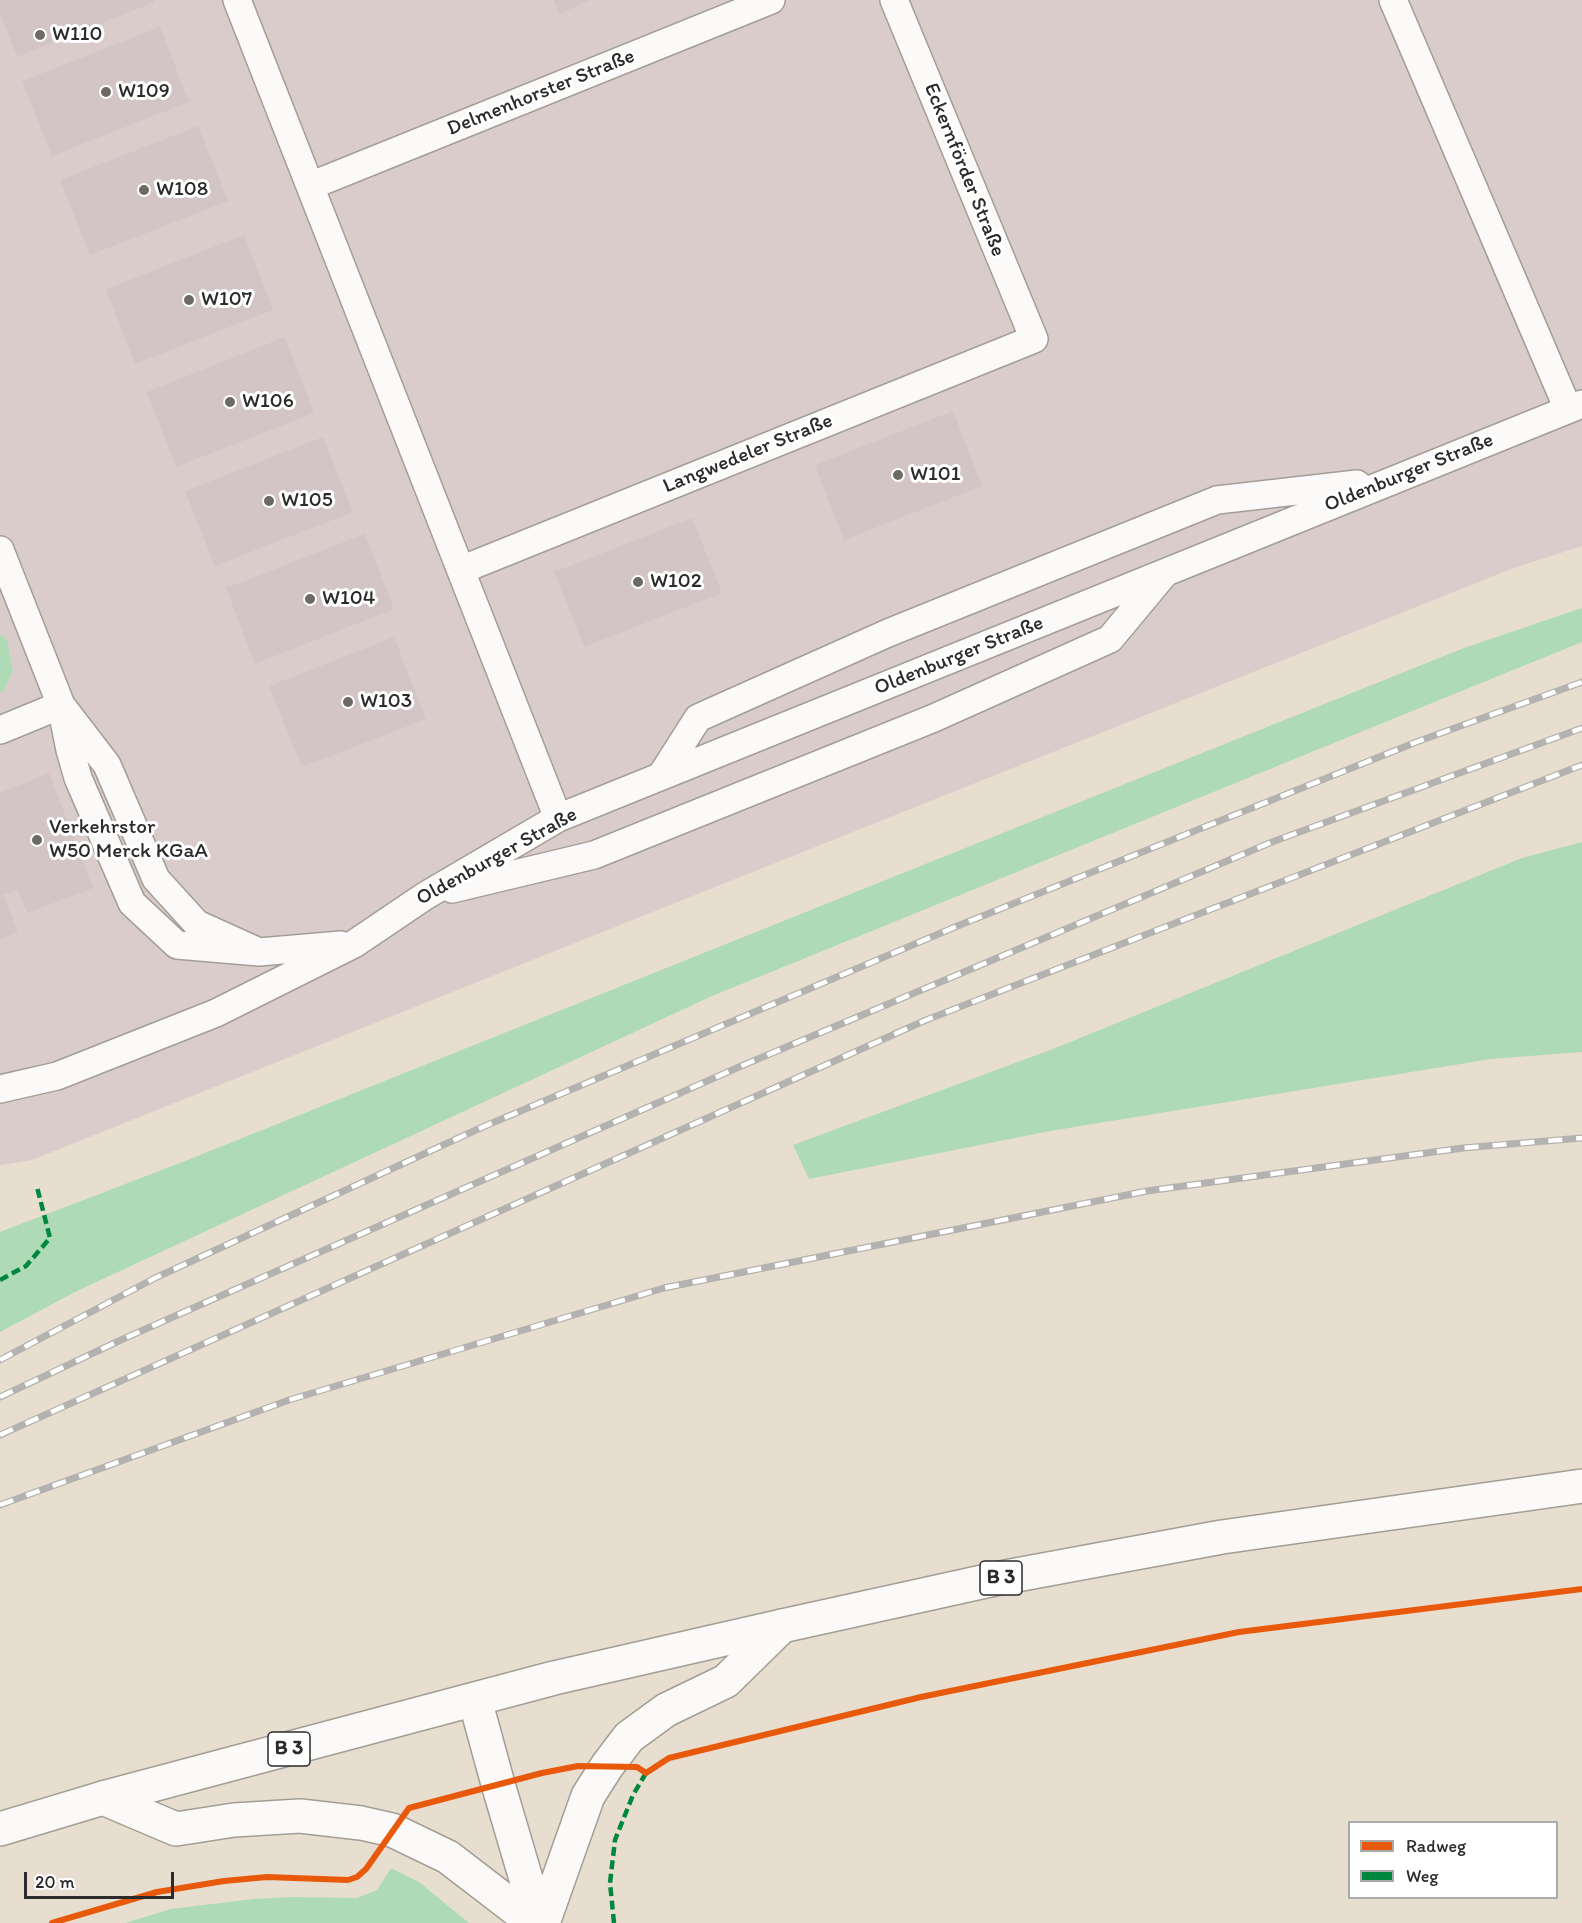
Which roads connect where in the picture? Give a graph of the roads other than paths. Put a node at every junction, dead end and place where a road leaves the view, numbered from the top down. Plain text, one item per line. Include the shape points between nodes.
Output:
1 (237, 0) edge
2 (771, 0) edge
3 (894, 0) edge
4 (1394, 0) edge
5 (310, 186) junction
6 (1034, 339) joint
7 (1575, 406) edge
8 (1391, 480) junction
9 (2, 558) edge
10 (461, 570) junction
11 (1166, 571) junction
12 (61, 705) junction
13 (0, 730) edge
14 (661, 776) junction
15 (558, 818) junction
16 (425, 896) junction
17 (354, 944) junction
18 (0, 1089) edge
19 (1582, 1486) edge
20 (782, 1626) junction
21 (475, 1700) junction
22 (103, 1798) junction
23 (0, 1829) edge
24 (534, 1923) edge
25 (541, 1923) edge

1 - 5 lane
2 - 5 lane, Delmenhorster Straße
3 - 6 lane, Eckernförder Straße
4 - 7 lane
5 - 10 lane
6 - 10 lane, Langwedeler Straße
7 - 8 lane, Oldenburger Straße
8 - 11 lane, Oldenburger Straße
8 - 14 lane via 1217,500 899,628 698,718
9 - 12 lane
10 - 15 lane
11 - 14 lane, Oldenburger Straße
11 - 16 lane via 1110,639 934,718 594,855
12 - 13 lane
12 - 17 lane via 107,765 156,879 196,924 259,952
14 - 15 lane, Oldenburger Straße
15 - 16 lane, Oldenburger Straße
16 - 17 lane, Oldenburger Straße
17 - 18 lane, Oldenburger Straße via 216,1013 57,1076
19 - 20 main road, B 3 via 1222,1537 1000,1578
20 - 21 main road, B 3
20 - 25 main road via 726,1681 666,1710 629,1737 588,1796
21 - 22 main road, B 3
21 - 25 main road
22 - 23 main road, B 3
22 - 24 main road via 176,1829 300,1816 392,1830 448,1857

